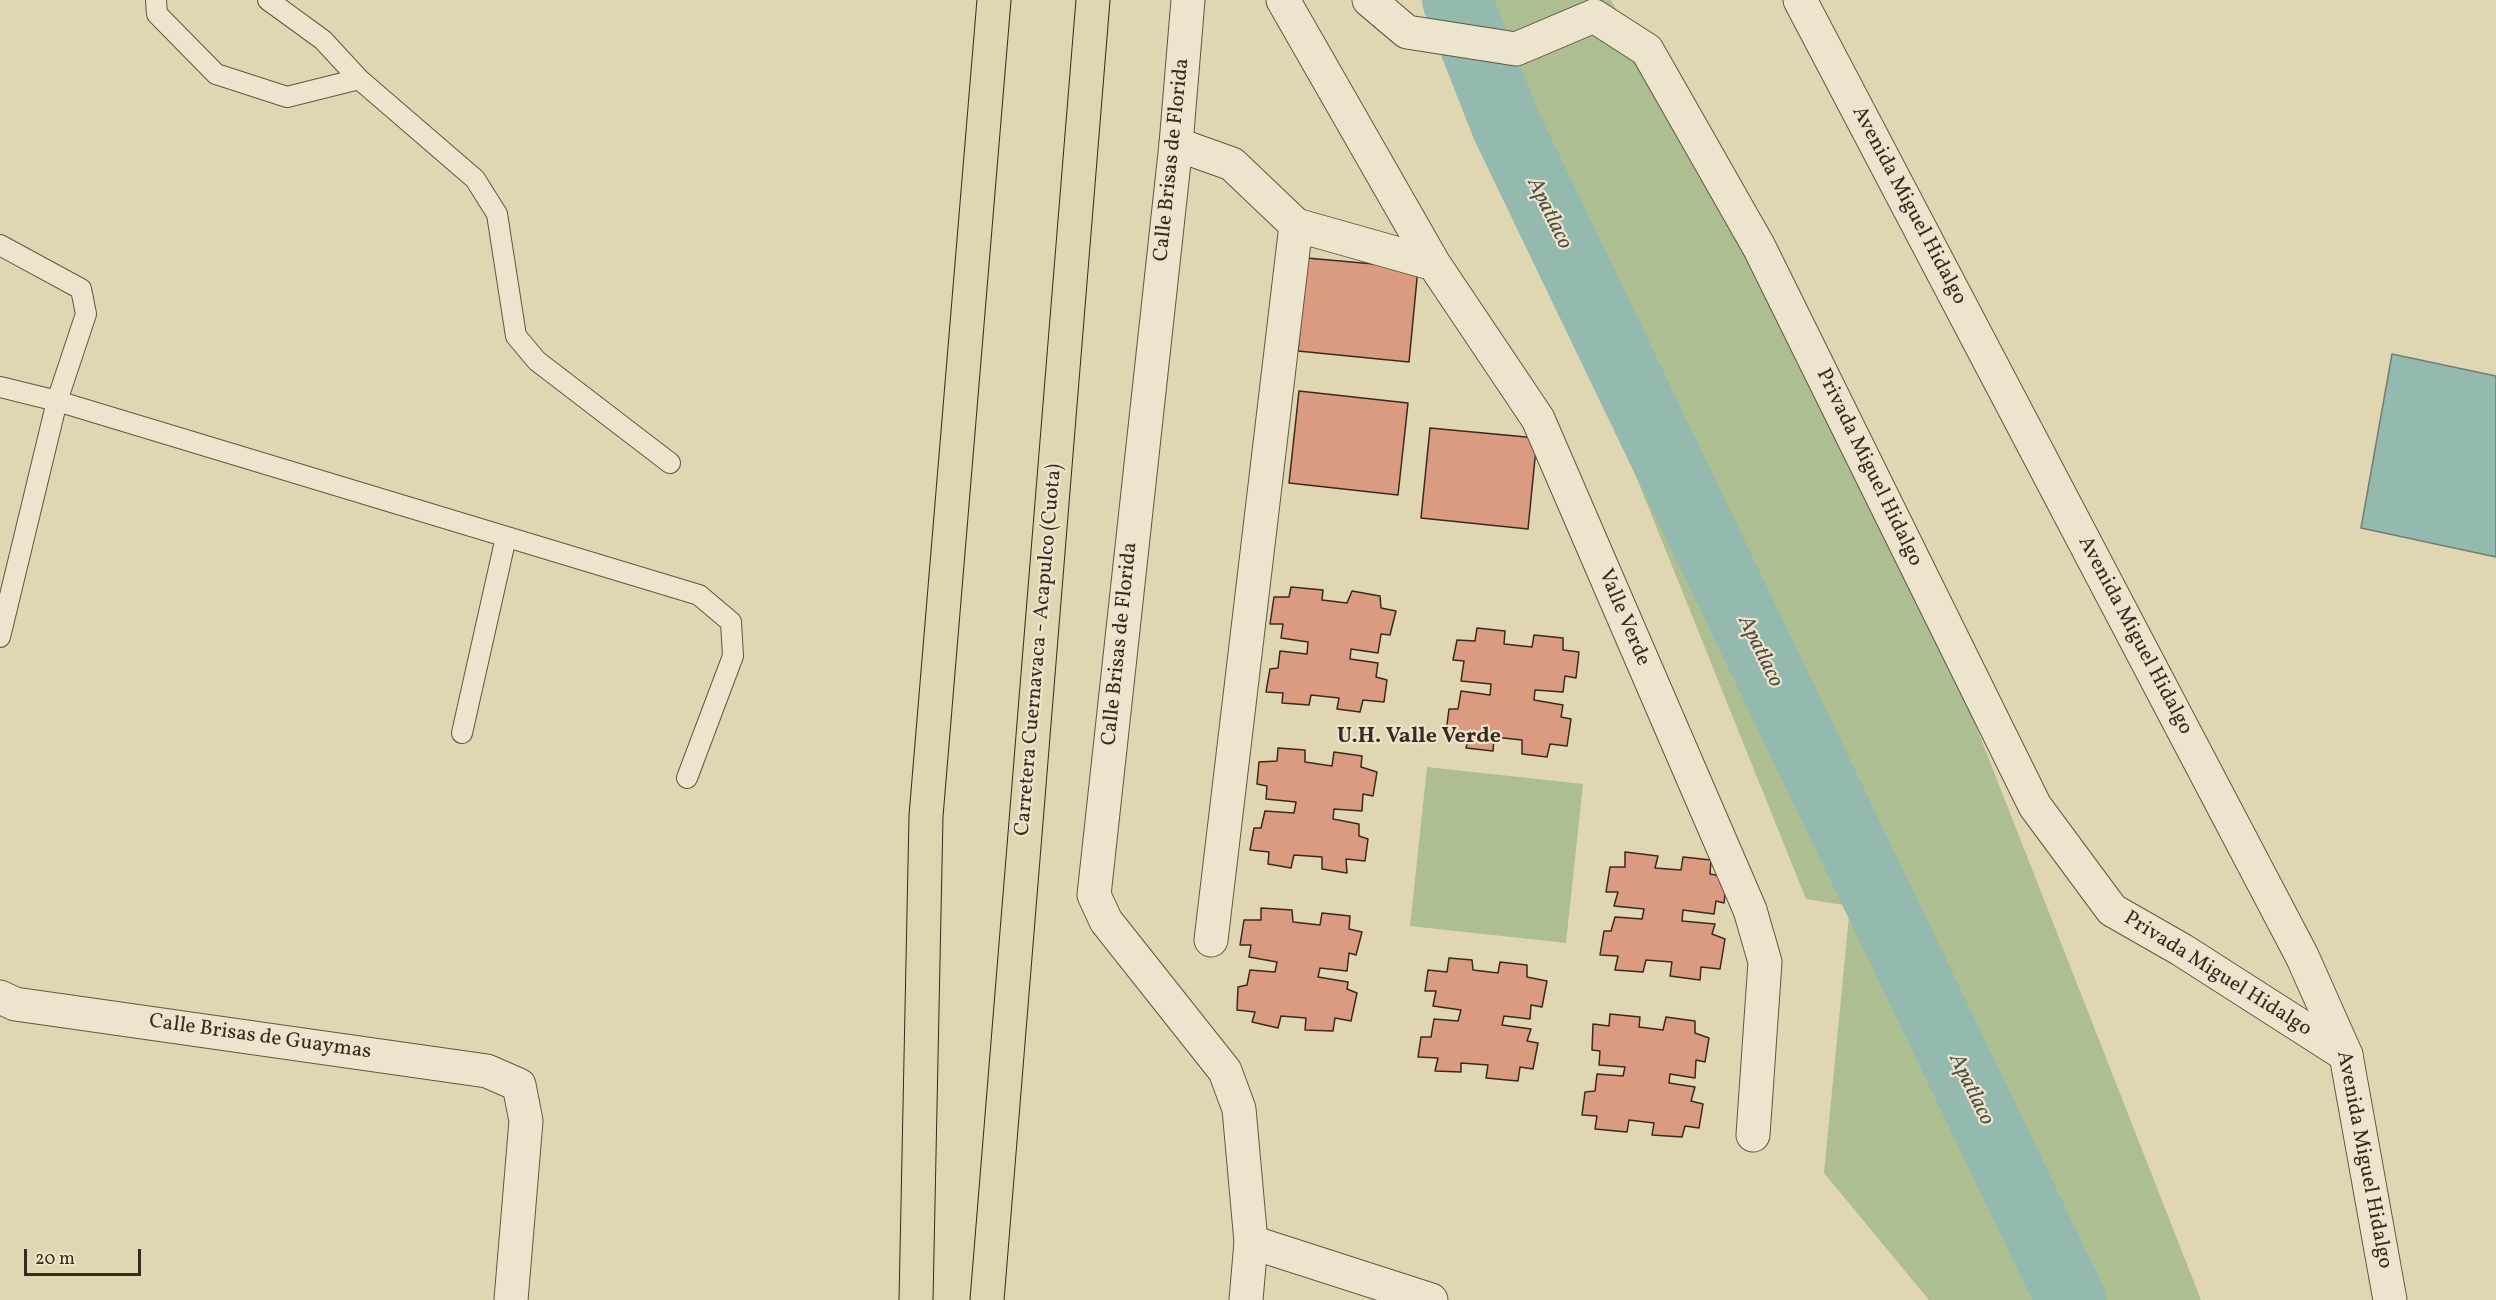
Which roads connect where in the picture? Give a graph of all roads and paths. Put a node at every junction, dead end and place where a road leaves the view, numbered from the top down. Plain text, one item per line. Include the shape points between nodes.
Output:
1 (156, 0) edge
2 (268, 0) edge
3 (994, 0) edge
4 (1093, 0) edge
5 (1188, 0) edge
6 (1283, 0) edge
7 (1369, 0) edge
8 (1800, 0) edge
9 (359, 80) junction
10 (1176, 144) junction
11 (1296, 225) junction
12 (0, 245) edge
13 (1434, 264) junction
14 (0, 387) edge
15 (57, 401) junction
16 (670, 463) dead end
17 (506, 537) junction
18 (0, 637) edge
19 (462, 733) dead end
20 (687, 778) dead end
21 (1211, 940) dead end
22 (0, 997) edge
23 (2346, 1055) junction
24 (1753, 1135) dead end
25 (1251, 1242) junction
26 (510, 1300) edge
27 (916, 1300) edge
28 (987, 1300) edge
29 (1246, 1300) edge
30 (1431, 1300) edge
31 (2390, 1300) edge

1 - 9 lane via 157,14 216,74 286,97
2 - 9 lane via 323,40
3 - 27 highway via 926,816
4 - 28 highway, Carretera Cuernavaca - Acapulco (Cuota)
5 - 10 street, Calle Brisas de Florida
6 - 13 street, Valle Verde
7 - 23 street, Privada Miguel Hidalgo via 1407,32 1516,49 1594,16 1647,50 1759,247 2035,806 2112,910
8 - 23 street, Avenida Miguel Hidalgo via 2302,956
9 - 16 lane via 475,179 497,214 516,336 537,361
10 - 11 street via 1232,164
10 - 25 street, Calle Brisas de Florida via 1094,895 1106,921 1225,1071 1239,1109
11 - 13 street
11 - 21 street
12 - 15 lane via 81,289 86,314
13 - 24 street, Valle Verde via 1538,419 1750,910 1765,962
14 - 15 lane
15 - 17 lane
15 - 18 lane
17 - 19 lane
17 - 20 lane via 699,596 730,622 733,656
22 - 26 street, Calle Brisas de Guaymas via 15,1004 487,1071 519,1085 526,1121
23 - 31 street, Avenida Miguel Hidalgo
25 - 29 street, Calle Brisas de Florida
25 - 30 street

